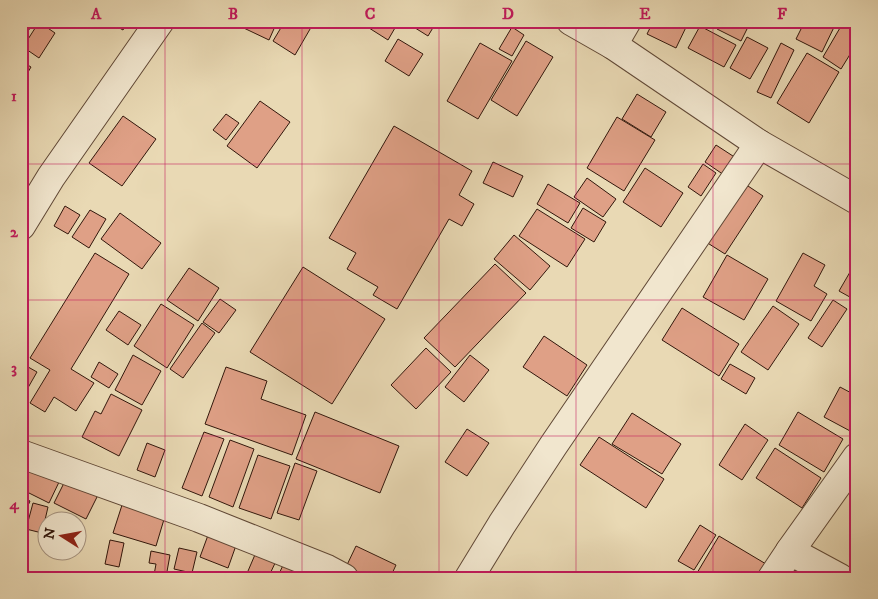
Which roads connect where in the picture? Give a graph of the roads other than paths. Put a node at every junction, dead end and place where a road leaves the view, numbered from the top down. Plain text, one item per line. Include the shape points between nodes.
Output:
1 (160, 21) edge
2 (571, 21) edge
3 (627, 21) edge
4 (613, 45) junction
5 (759, 144) junction
6 (857, 200) edge
7 (21, 226) edge
8 (21, 454) edge
9 (857, 457) edge
10 (790, 551) junction
11 (344, 578) edge
12 (469, 578) edge
13 (772, 578) edge
14 (840, 578) edge

1 - 7 street via 51,176
2 - 4 street
3 - 4 street
4 - 5 street
5 - 6 street
5 - 12 street via 554,446
8 - 11 street via 199,518
9 - 10 street
10 - 13 street
10 - 14 street

